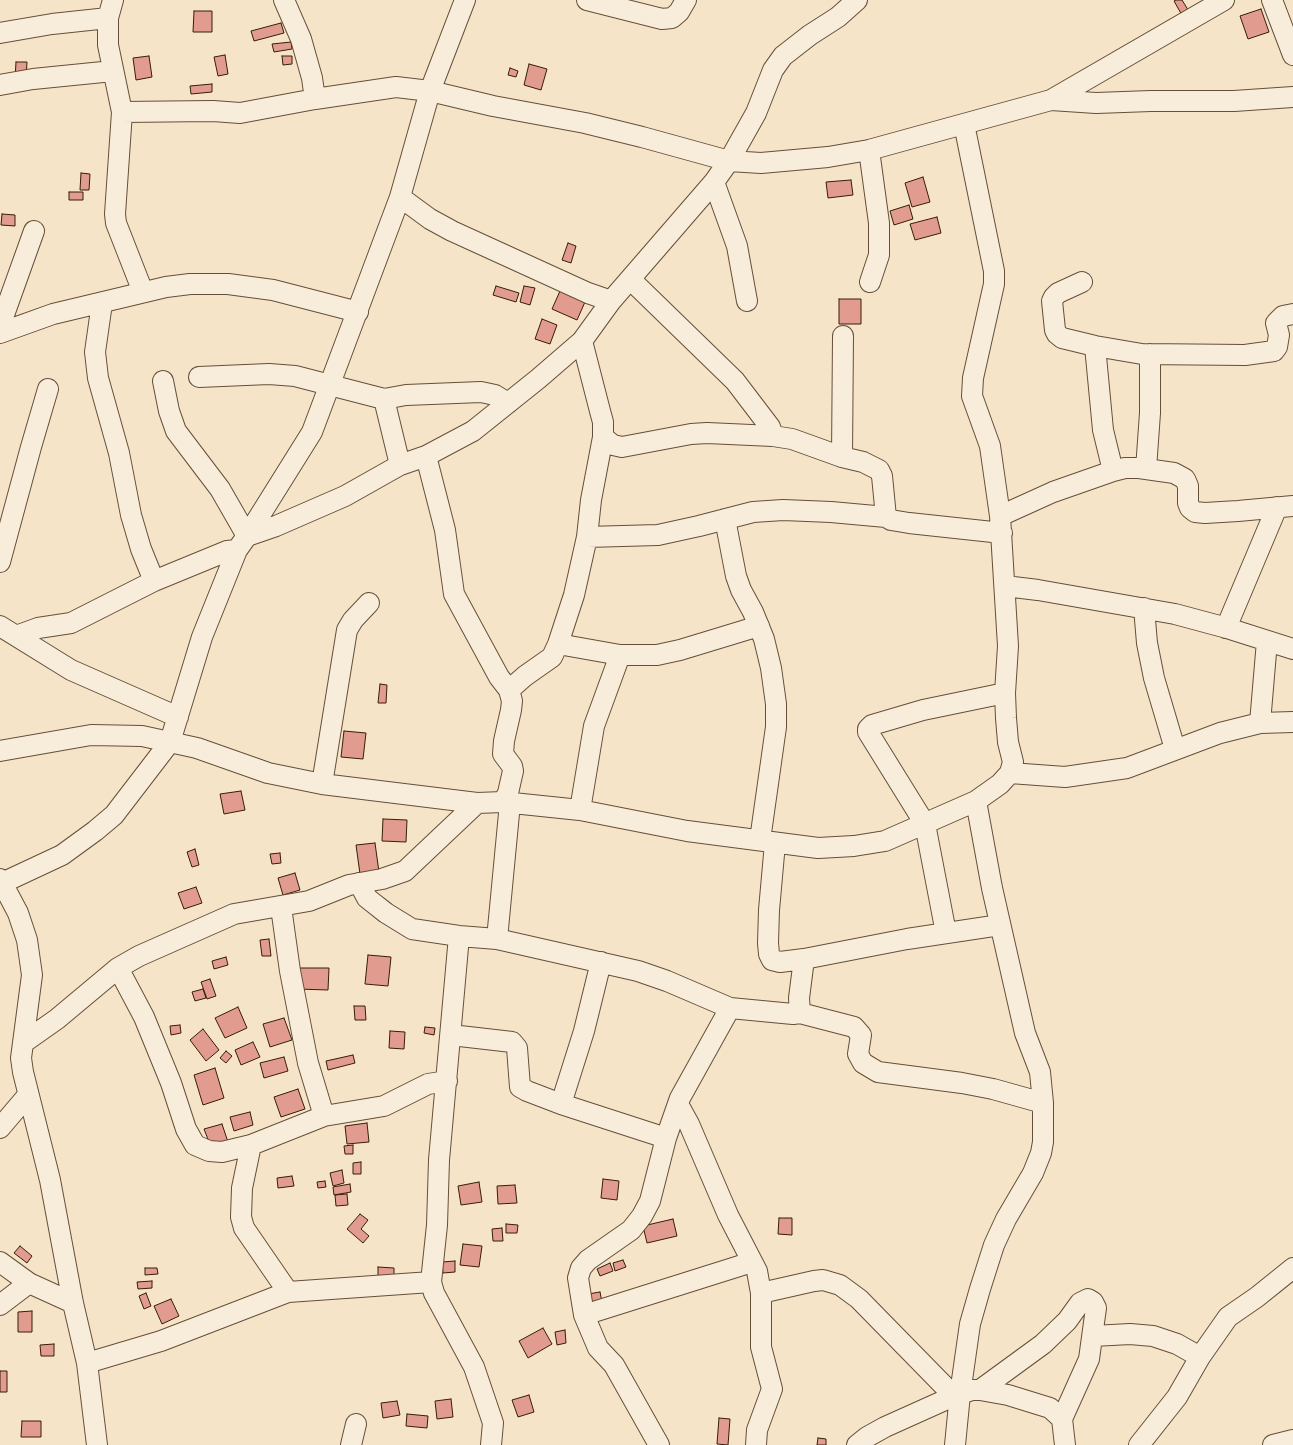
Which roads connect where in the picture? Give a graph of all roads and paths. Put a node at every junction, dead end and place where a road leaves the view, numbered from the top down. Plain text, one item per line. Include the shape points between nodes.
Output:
1 (284, 0) edge
2 (465, 0) edge
3 (587, 0) edge
4 (686, 0) edge
5 (857, 0) edge
6 (1224, 0) edge
7 (1272, 0) edge
8 (110, 9) edge
9 (0, 33) edge
10 (1293, 55) edge
11 (113, 71) junction
12 (0, 85) edge
13 (430, 91) junction
14 (1293, 97) edge
15 (316, 99) junction
16 (1051, 100) junction
17 (122, 112) junction
18 (964, 124) junction
19 (869, 150) junction
20 (729, 161) junction
21 (714, 182) junction
22 (400, 197) junction
23 (34, 231) dead end
24 (630, 279) junction
25 (870, 282) dead end
26 (1082, 282) dead end
27 (144, 292) junction
28 (611, 301) junction
29 (747, 301) dead end
30 (102, 303) junction
31 (358, 312) junction
32 (1293, 314) edge
33 (0, 326) edge
34 (0, 333) edge
35 (843, 336) dead end
36 (582, 341) junction
37 (1095, 346) junction
38 (1150, 354) junction
39 (199, 377) dead end
40 (163, 381) dead end
41 (329, 384) junction
42 (48, 389) dead end
43 (384, 399) junction
44 (508, 403) junction
45 (773, 436) junction
46 (603, 437) junction
47 (426, 456) junction
48 (842, 456) junction
49 (400, 466) junction
50 (1146, 469) junction
51 (1113, 471) junction
52 (1285, 506) edge
53 (886, 517) junction
54 (725, 519) junction
55 (1001, 525) junction
56 (587, 537) junction
57 (242, 543) junction
58 (0, 562) edge
59 (154, 581) junction
60 (1004, 586) junction
61 (368, 603) dead end
62 (1144, 608) junction
63 (759, 626) junction
64 (1226, 628) junction
65 (8, 631) edge
66 (1267, 641) junction
67 (558, 644) junction
68 (1293, 649) edge
69 (620, 655) junction
70 (509, 690) junction
71 (1005, 692) junction
72 (178, 717) junction
73 (1293, 722) edge
74 (1260, 723) junction
75 (170, 742) junction
76 (1175, 749) junction
77 (0, 751) edge
78 (1010, 773) junction
79 (322, 784) junction
80 (976, 801) junction
81 (477, 803) junction
82 (507, 803) junction
83 (580, 810) junction
84 (925, 824) junction
85 (768, 842) junction
86 (1, 882) edge
87 (359, 883) junction
88 (281, 907) junction
89 (1000, 926) junction
90 (946, 933) junction
91 (459, 936) junction
92 (498, 938) junction
93 (804, 959) junction
94 (601, 962) junction
95 (118, 968) junction
96 (730, 1008) junction
97 (800, 1012) junction
98 (451, 1035) junction
99 (23, 1043) junction
100 (447, 1081) junction
101 (28, 1095) junction
102 (1043, 1103) junction
103 (561, 1104) junction
104 (678, 1104) junction
105 (324, 1116) junction
106 (0, 1128) edge
107 (666, 1138) junction
108 (251, 1145) junction
109 (0, 1262) edge
110 (752, 1262) junction
111 (1293, 1268) edge
112 (431, 1282) junction
113 (29, 1283) junction
114 (288, 1292) junction
115 (761, 1292) junction
116 (73, 1302) junction
117 (0, 1305) edge
118 (584, 1315) junction
119 (1093, 1336) junction
120 (1200, 1357) junction
121 (87, 1363) junction
122 (980, 1390) junction
123 (957, 1395) junction
124 (1062, 1419) junction
125 (356, 1424) dead end
126 (1293, 1440) edge
127 (98, 1445) edge
128 (351, 1445) edge
129 (491, 1445) edge
130 (659, 1445) edge
131 (756, 1445) edge
132 (857, 1445) edge
133 (955, 1445) edge
134 (1066, 1445) edge
135 (1139, 1445) edge
136 (1273, 1445) edge

1 - 15 street via 301,39
2 - 13 street
3 - 4 street via 662,19 672,18 680,12
5 - 20 street via 783,56
6 - 16 street
7 - 10 street
8 - 9 street
8 - 11 street via 108,45
11 - 12 street
11 - 17 street
13 - 15 street via 396,87
13 - 20 street via 586,123
13 - 22 street
14 - 16 street via 1096,103
15 - 17 street via 240,113
16 - 18 street
17 - 27 street via 116,223
18 - 19 street
18 - 55 street via 994,271 972,396 990,446
19 - 20 street via 790,161
19 - 25 street via 879,223 879,255
20 - 21 street
21 - 24 street
21 - 29 street via 737,246
22 - 28 street via 452,231
22 - 31 street
23 - 33 street
24 - 28 street
24 - 45 street via 736,381 770,427
26 - 37 street via 1054,297 1055,330 1062,338
27 - 30 street
27 - 31 street via 190,284 228,284 273,290
28 - 36 street
30 - 34 street via 53,314
30 - 59 street via 95,352 98,378 119,453 131,515
31 - 41 street
32 - 38 street via 1283,316 1276,323 1279,336 1274,351 1245,355
35 - 48 street
36 - 44 street
36 - 46 street via 603,422
37 - 38 street
37 - 51 street via 1103,430
38 - 50 street
39 - 41 street via 269,374
40 - 57 street via 176,431 220,488
41 - 43 street
41 - 57 street via 312,432
42 - 58 street
43 - 44 street via 481,392 495,395
43 - 49 street
44 - 47 street via 473,432
45 - 46 street via 692,434 622,447 612,445
45 - 48 street
46 - 56 street
47 - 49 street
47 - 70 street via 445,530 454,594
48 - 53 street via 879,470
49 - 57 street via 345,496
50 - 51 street
50 - 52 street via 1174,473 1185,479 1188,503 1195,512
51 - 55 street via 1053,492
52 - 64 street
53 - 54 street via 783,510 753,512
53 - 55 street via 909,523
54 - 56 street via 658,535
54 - 63 street via 736,576
55 - 60 street
56 - 67 street via 574,595
57 - 59 street
57 - 72 street via 202,637
59 - 65 street via 77,621
60 - 62 street
60 - 71 street via 1008,646
61 - 79 street via 347,630
62 - 64 street
62 - 76 street via 1154,678
63 - 69 street via 680,650 656,655
63 - 85 street via 771,668 776,719
64 - 66 street
65 - 72 street via 72,670
66 - 68 street
66 - 74 street
67 - 69 street
67 - 70 street via 552,657
69 - 83 street via 594,726
70 - 82 street via 511,710 502,750 513,771
71 - 78 street via 1008,742 1013,762
71 - 84 street via 924,710 872,725 868,729
72 - 75 street
73 - 74 street
74 - 76 street
75 - 77 street via 142,736 91,734
75 - 79 street via 268,773
75 - 86 street via 108,820 62,855
76 - 78 street via 1127,768 1065,777
78 - 80 street
79 - 81 street
80 - 84 street
80 - 89 street
81 - 82 street
81 - 87 street via 405,871
82 - 83 street
82 - 92 street
83 - 85 street via 687,831
84 - 85 street via 885,841 854,846 818,848
84 - 90 street
85 - 93 street via 769,954 772,960 780,962
86 - 99 street via 28,940 32,975
87 - 88 street via 310,901
87 - 91 street via 367,898 412,929
88 - 95 street via 234,914
88 - 105 street via 308,1063
89 - 90 street
89 - 102 street via 1025,1033 1040,1072
90 - 93 street
91 - 92 street
91 - 98 street
92 - 94 street
93 - 97 street
94 - 96 street via 638,970
94 - 103 street
95 - 99 street
95 - 108 street via 144,1017 186,1130 195,1145 222,1152
96 - 97 street
96 - 104 street
97 - 102 street via 854,1027 861,1034 858,1054 863,1063 878,1072 962,1083
98 - 100 street
98 - 103 street via 512,1042 517,1048 520,1087
99 - 101 street via 21,1058
100 - 105 street via 428,1084 384,1106
100 - 112 street
101 - 106 street
101 - 116 street via 50,1180
102 - 123 street via 1041,1153 994,1245 970,1324
103 - 107 street
104 - 107 street
104 - 110 street
105 - 108 street
107 - 118 street via 650,1201 642,1216 631,1230 581,1268 578,1278
108 - 114 street via 242,1188 241,1217 244,1228
109 - 113 street
110 - 115 street
110 - 118 street
111 - 120 street via 1228,1317
112 - 114 street
112 - 129 street via 474,1366 493,1423
113 - 116 street
113 - 117 street
114 - 121 street via 161,1341
115 - 123 street via 814,1280 840,1285 859,1299
115 - 131 street via 761,1347 772,1388
116 - 121 street
118 - 130 street via 598,1348 614,1366
119 - 120 street via 1153,1336
119 - 122 street via 1096,1308 1088,1299 1080,1303 1067,1322 1043,1344
119 - 124 street via 1089,1359
120 - 135 street via 1178,1398
121 - 127 street
122 - 123 street
122 - 124 street via 1038,1403
123 - 132 street via 885,1427
123 - 133 street
124 - 134 street
125 - 128 street
126 - 136 street

